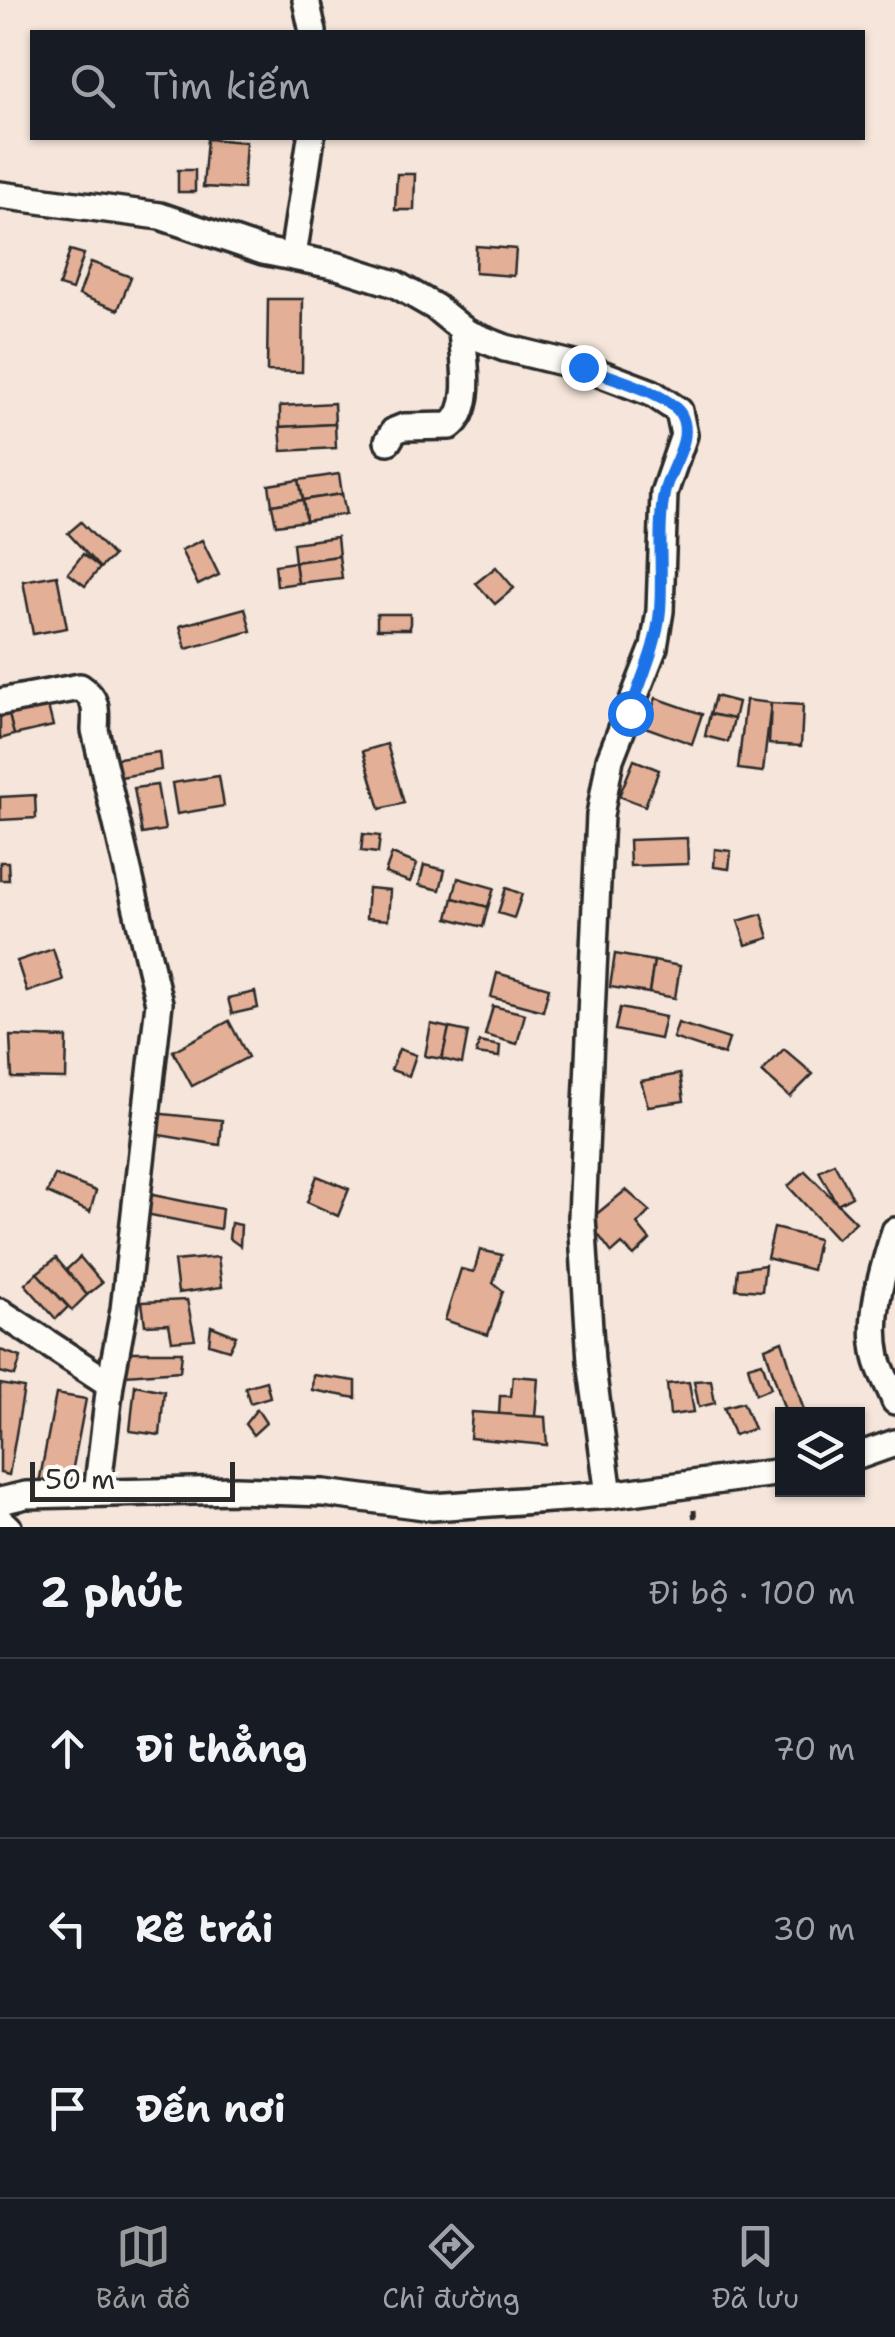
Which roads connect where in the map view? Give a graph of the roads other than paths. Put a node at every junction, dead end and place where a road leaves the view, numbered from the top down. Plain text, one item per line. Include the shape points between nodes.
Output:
1 (306, 0) edge
2 (313, 30) edge
3 (311, 140) edge
4 (0, 195) edge
5 (293, 256) junction
6 (462, 329) junction
7 (388, 441) dead end
8 (0, 702) edge
9 (895, 1230) edge
10 (0, 1312) edge
11 (110, 1384) junction
12 (895, 1401) edge
13 (895, 1443) edge
14 (865, 1454) edge
15 (775, 1473) edge
16 (97, 1492) junction
17 (609, 1495) junction
18 (0, 1501) edge
19 (0, 1521) edge
20 (8, 1527) edge

1 - 2 street
3 - 5 street
4 - 5 street via 160,216
5 - 6 street via 396,284
6 - 7 street via 464,406 456,423 404,427
6 - 17 street via 652,393 679,411 683,423 664,493 654,647 610,759 600,815 582,1217 591,1362
8 - 11 street via 80,687 92,696 94,730 159,1004
9 - 12 street via 874,1331
10 - 11 street
11 - 16 street
13 - 14 street
15 - 17 street
16 - 17 street via 324,1492 432,1507
16 - 18 street
19 - 20 street

